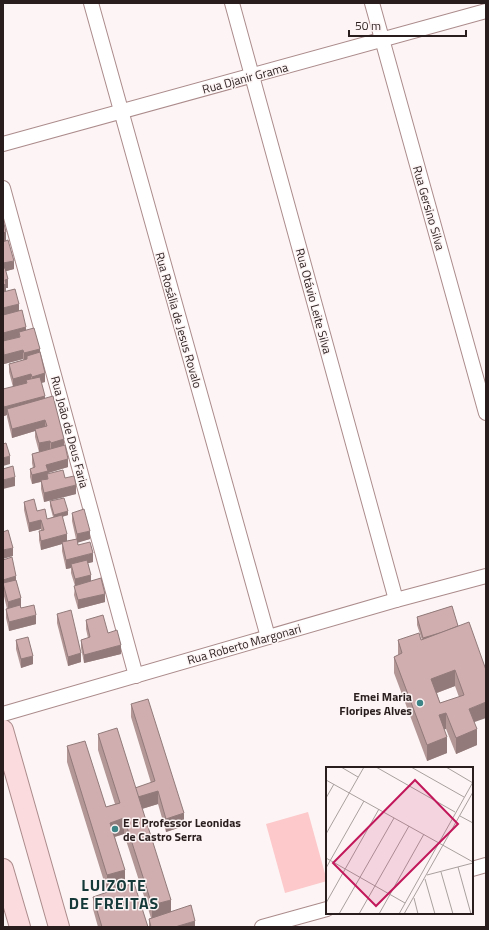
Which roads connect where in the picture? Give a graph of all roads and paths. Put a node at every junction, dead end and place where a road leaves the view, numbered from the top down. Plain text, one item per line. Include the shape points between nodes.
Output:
1 (91, 3) edge
2 (232, 3) edge
3 (372, 3) edge
4 (486, 11) edge
5 (382, 40) junction
6 (252, 76) junction
7 (121, 112) junction
8 (3, 144) edge
9 (3, 188) edge
10 (486, 413) edge
11 (486, 576) edge
12 (396, 600) junction
13 (268, 637) junction
14 (136, 676) junction
15 (3, 714) edge
16 (3, 730) edge
17 (486, 865) edge
18 (3, 869) edge
19 (473, 869) edge
20 (326, 909) edge
21 (20, 927) edge
22 (59, 927) edge
23 (262, 927) edge

1 - 7 street, Rua Rosália de Jesus Rovalo
2 - 6 street, Rua Otávio Leite Silva
3 - 5 street, Rua Gersino Silva
4 - 5 street, Rua Djanir Grama
5 - 6 street, Rua Djanir Grama
5 - 10 street, Rua Gersino Silva
6 - 7 street, Rua Djanir Grama
6 - 12 street, Rua Otávio Leite Silva
7 - 8 street, Rua Djanir Grama
7 - 13 street, Rua Rosália de Jesus Rovalo
9 - 14 street, Rua João de Deus Faria
11 - 12 street, Rua Roberto Margonari
12 - 13 street, Rua Roberto Margonari
13 - 14 street, Rua Roberto Margonari
14 - 15 street, Rua Roberto Margonari
16 - 22 main road
17 - 19 street
18 - 21 main road
20 - 23 street

